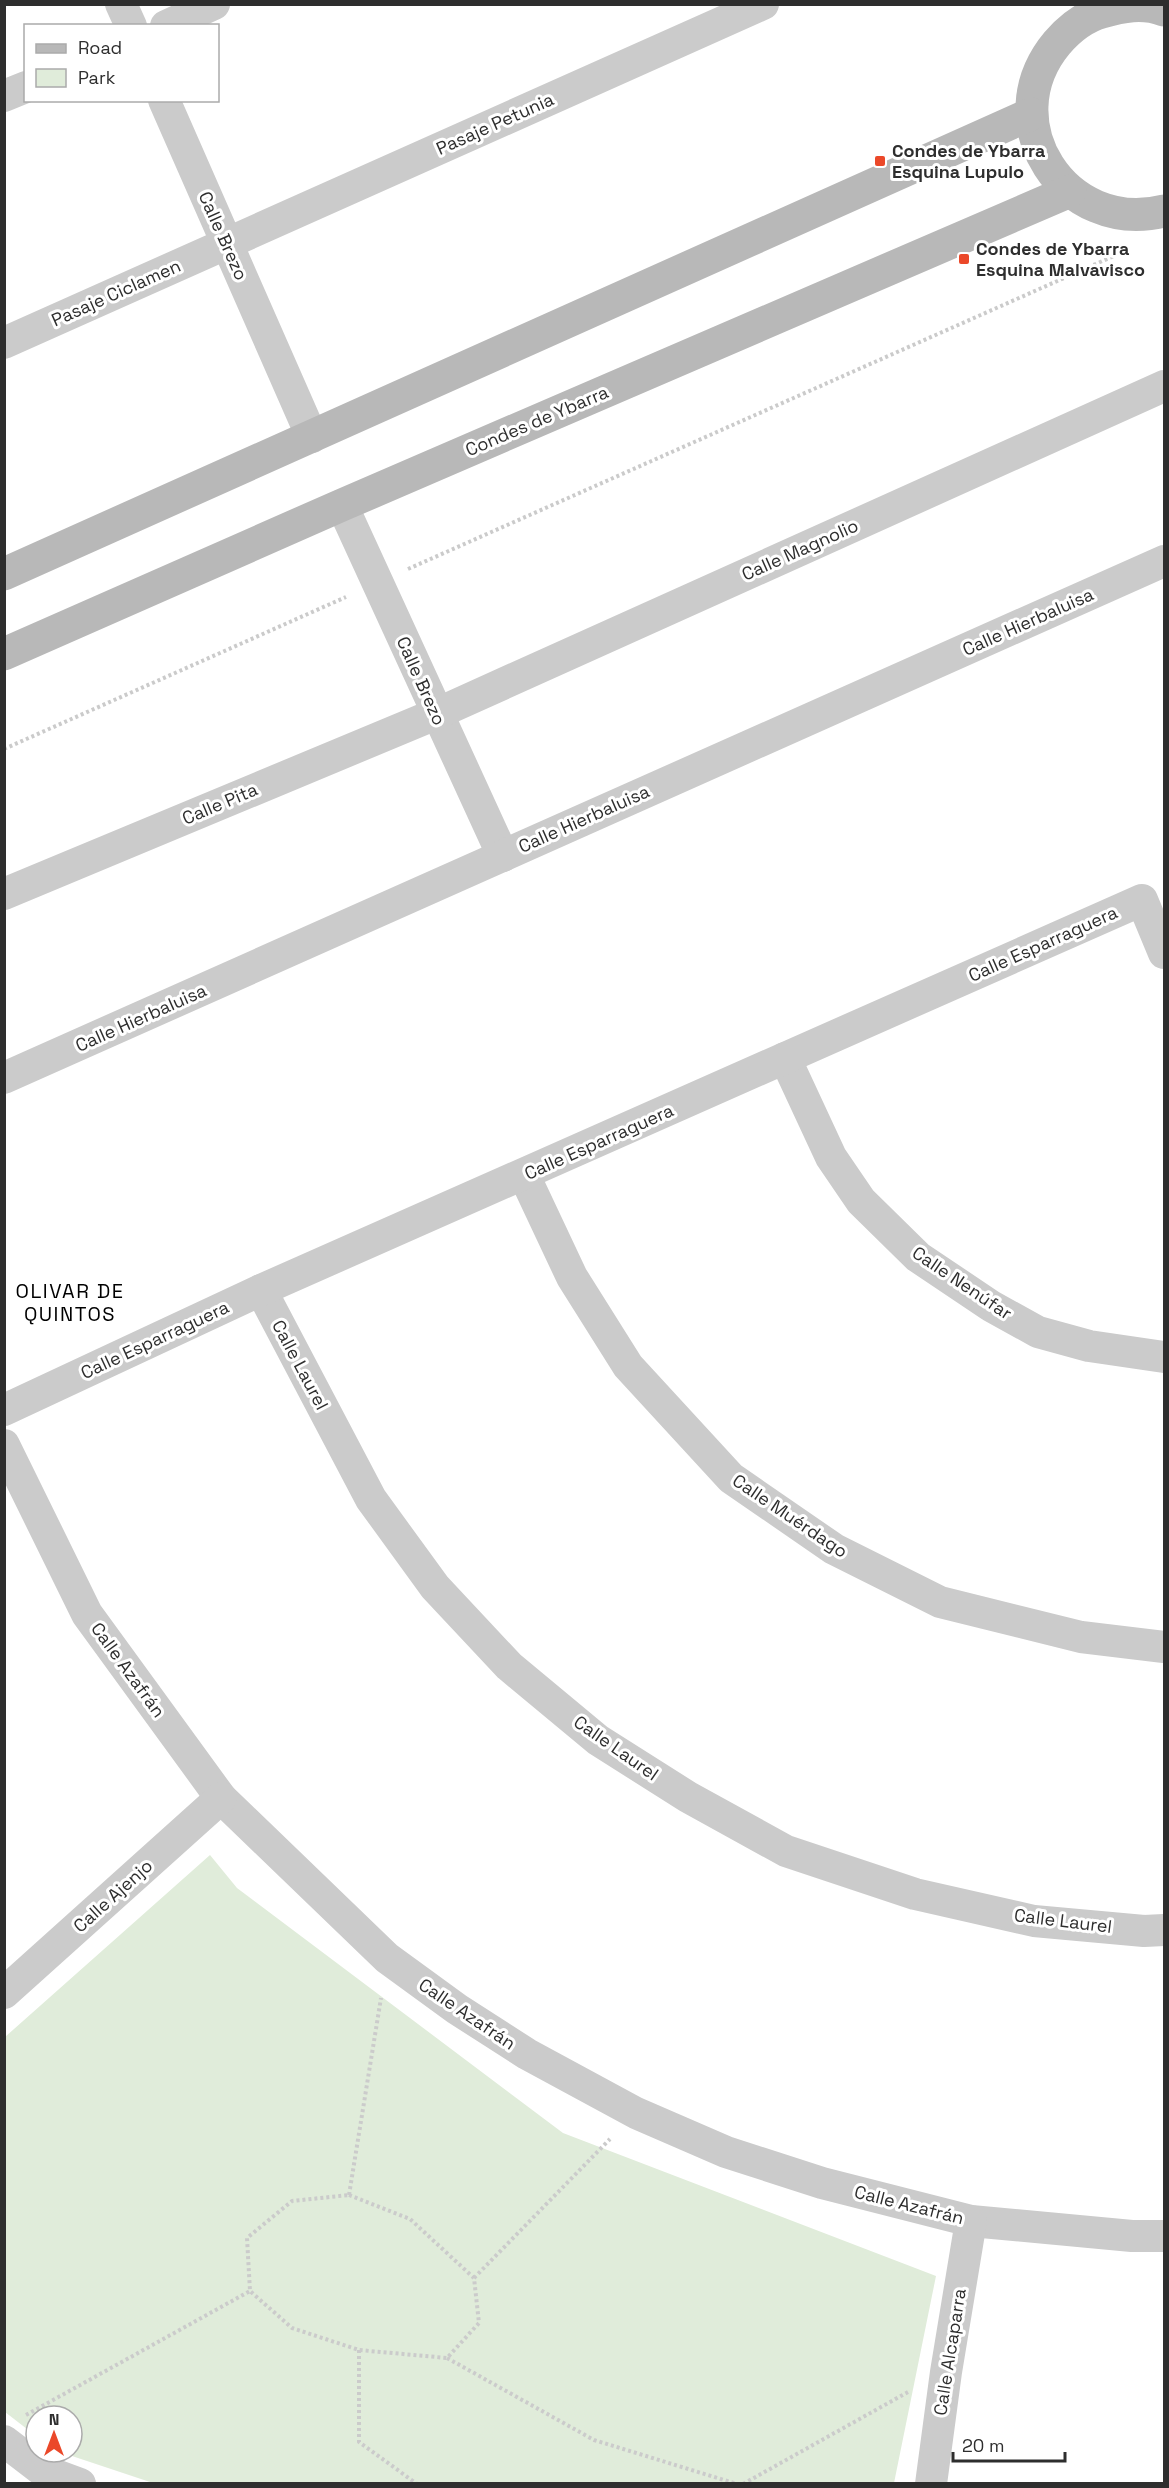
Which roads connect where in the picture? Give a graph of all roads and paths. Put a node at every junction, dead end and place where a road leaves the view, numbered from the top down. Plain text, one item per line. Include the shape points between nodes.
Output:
1 (121, 4) edge
2 (214, 4) edge
3 (763, 4) edge
4 (1090, 10) edge
5 (1164, 10) edge
6 (130, 24) edge
7 (170, 24) edge
8 (24, 88) edge
9 (4, 96) edge
10 (165, 102) edge
11 (1031, 114) junction
12 (1070, 191) junction
13 (1164, 211) edge
14 (227, 244) junction
15 (1135, 246) dead end
16 (4, 343) edge
17 (1164, 386) edge
18 (312, 437) junction
19 (342, 505) junction
20 (1164, 561) edge
21 (4, 574) edge
22 (377, 583) junction
23 (4, 654) edge
24 (436, 714) junction
25 (4, 749) edge
26 (503, 856) junction
27 (4, 894) edge
28 (1164, 953) edge
29 (785, 1058) junction
30 (4, 1078) edge
31 (524, 1175) junction
32 (261, 1290) junction
33 (1164, 1358) edge
34 (4, 1410) edge
35 (4, 1445) edge
36 (1164, 1647) edge
37 (221, 1798) junction
38 (1164, 1930) edge
39 (387, 1959) junction
40 (4, 1993) edge
41 (636, 2113) junction
42 (349, 2195) junction
43 (971, 2221) junction
44 (1164, 2236) edge
45 (474, 2278) junction
46 (250, 2291) junction
47 (359, 2349) junction
48 (447, 2358) junction
49 (946, 2372) junction
50 (47, 2404) edge
51 (4, 2441) edge
52 (80, 2484) edge
53 (417, 2484) edge
54 (737, 2484) edge
55 (742, 2484) edge
56 (931, 2484) edge

1 - 6 street
2 - 7 street
3 - 14 street, Pasaje Petunia
4 - 5 main road via 1123,5
4 - 11 main road via 1047,55 1034,83
8 - 9 street
10 - 14 street, Calle Brezo
11 - 12 main road via 1036,144 1050,170
11 - 18 main road
12 - 13 main road via 1096,207 1126,214
12 - 19 main road, Condes de Ybarra
14 - 16 street, Pasaje Ciclamen
14 - 18 street, Calle Brezo
15 - 22 path
17 - 24 street, Calle Magnolio
18 - 21 main road
19 - 22 street, Calle Brezo
19 - 23 main road, Condes de Ybarra
20 - 26 street, Calle Hierbaluisa
22 - 24 street, Calle Brezo
22 - 25 path
24 - 26 street, Calle Brezo
24 - 27 street, Calle Pita
26 - 30 street, Calle Hierbaluisa
28 - 29 street, Calle Esparraguera via 1142,900
29 - 31 street, Calle Esparraguera
29 - 33 street, Calle Nenúfar via 831,1157 861,1201 918,1257 1038,1332 1089,1346
31 - 32 street, Calle Esparraguera
31 - 36 street, Calle Muérdago via 572,1277 628,1366 731,1478 834,1549 940,1602 1081,1637
32 - 34 street, Calle Esparraguera
32 - 38 street, Calle Laurel via 370,1499 435,1587 509,1666 598,1740 688,1797 786,1851 915,1894 1034,1920
35 - 37 street, Calle Azafrán via 87,1614
37 - 39 street, Calle Azafrán
37 - 40 street, Calle Ajenjo
39 - 41 street, Calle Azafrán via 527,2054
39 - 42 path
41 - 43 street, Calle Azafrán via 726,2152 822,2183
41 - 45 path
42 - 45 path via 410,2219
42 - 46 path via 292,2201 247,2238
43 - 44 street, Calle Azafrán
43 - 49 street, Calle Alcaparra
45 - 48 path via 479,2323
46 - 47 path via 292,2328
46 - 50 path
47 - 48 path
47 - 53 path via 359,2442
48 - 54 path via 594,2440
49 - 55 path
49 - 56 street, Calle Alcaparra
51 - 52 street via 42,2470

